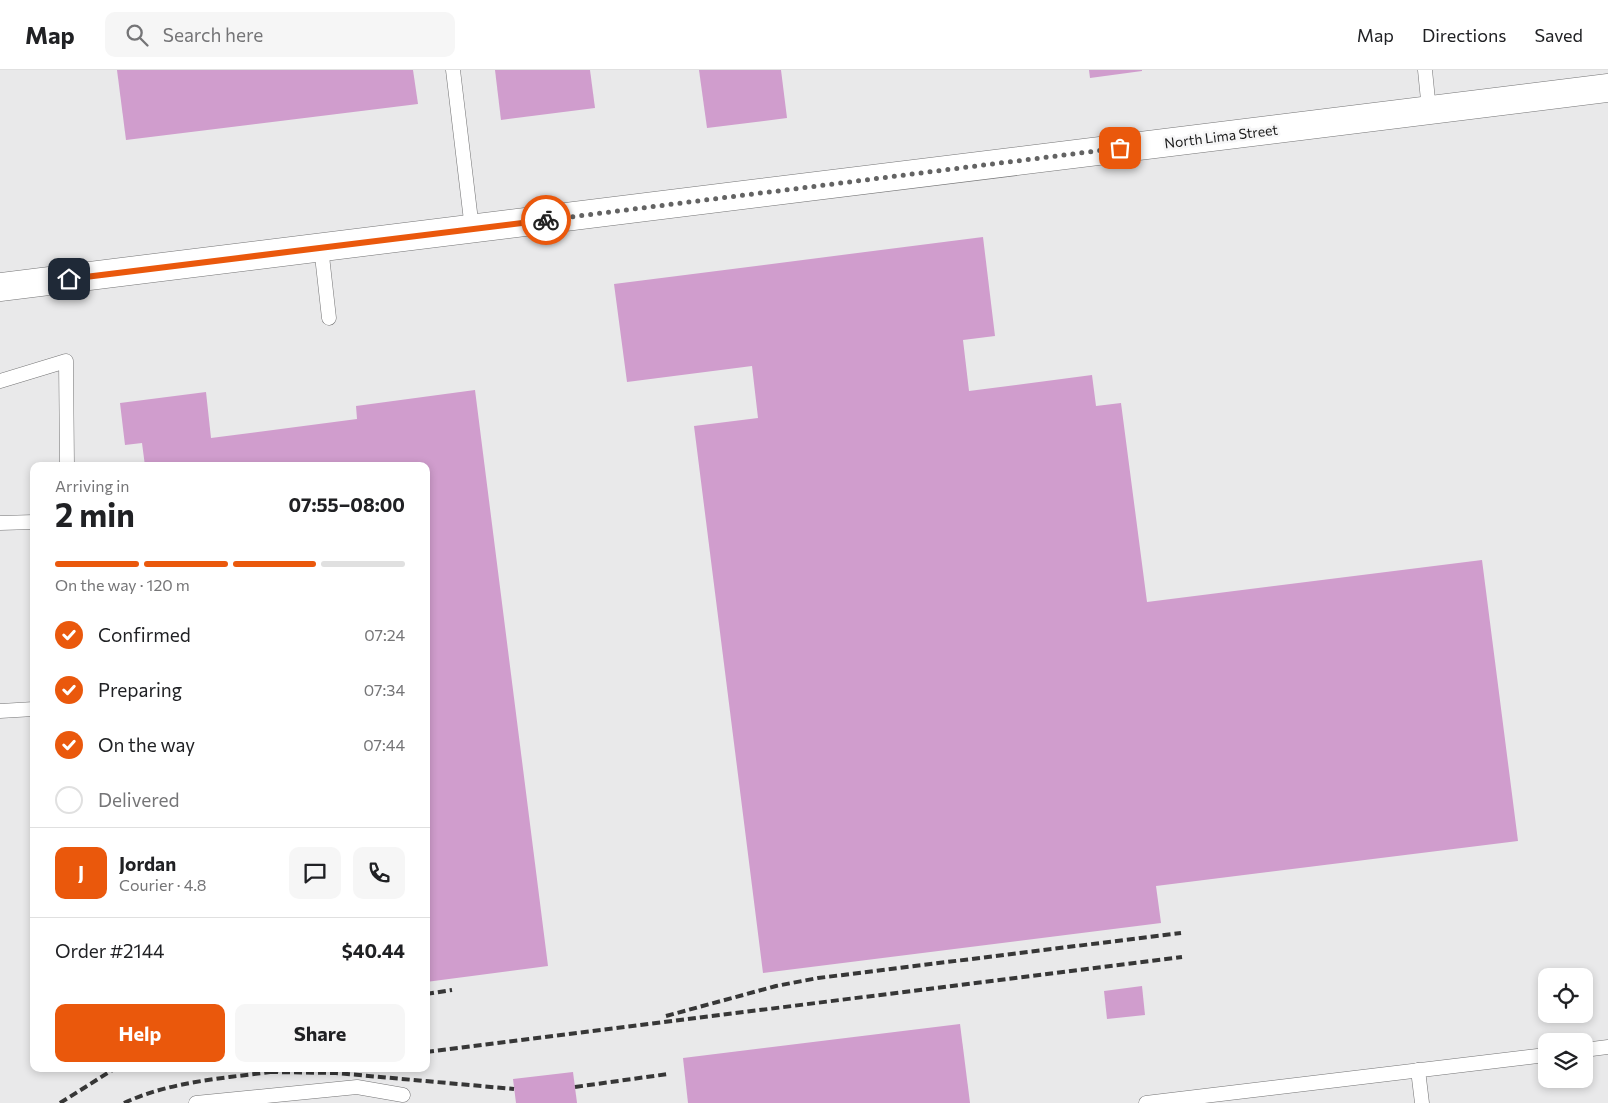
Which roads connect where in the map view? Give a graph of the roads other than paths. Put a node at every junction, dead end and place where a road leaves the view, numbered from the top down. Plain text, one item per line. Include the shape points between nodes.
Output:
1 (453, 70) edge
2 (1425, 70) edge
3 (1608, 88) edge
4 (1429, 110) junction
5 (472, 229) junction
6 (321, 247) junction
7 (0, 287) edge
8 (328, 318) dead end
9 (0, 381) edge
10 (68, 462) edge
11 (30, 522) edge
12 (0, 523) edge
13 (30, 709) edge
14 (0, 711) edge
15 (1608, 1047) edge
16 (1593, 1049) edge
17 (1538, 1056) edge
18 (1418, 1070) junction
19 (403, 1095) dead end
20 (196, 1103) edge
21 (1146, 1103) edge
22 (1422, 1103) edge

1 - 5 lane
2 - 4 lane
3 - 4 street, North Lima Street
4 - 5 street, North Lima Street
5 - 6 street, North Lima Street
6 - 7 street, North Lima Street
6 - 8 lane
9 - 10 lane via 66,362
11 - 12 lane
13 - 14 lane
15 - 16 lane
17 - 18 lane
18 - 21 lane
18 - 22 lane
19 - 20 lane via 357,1087

